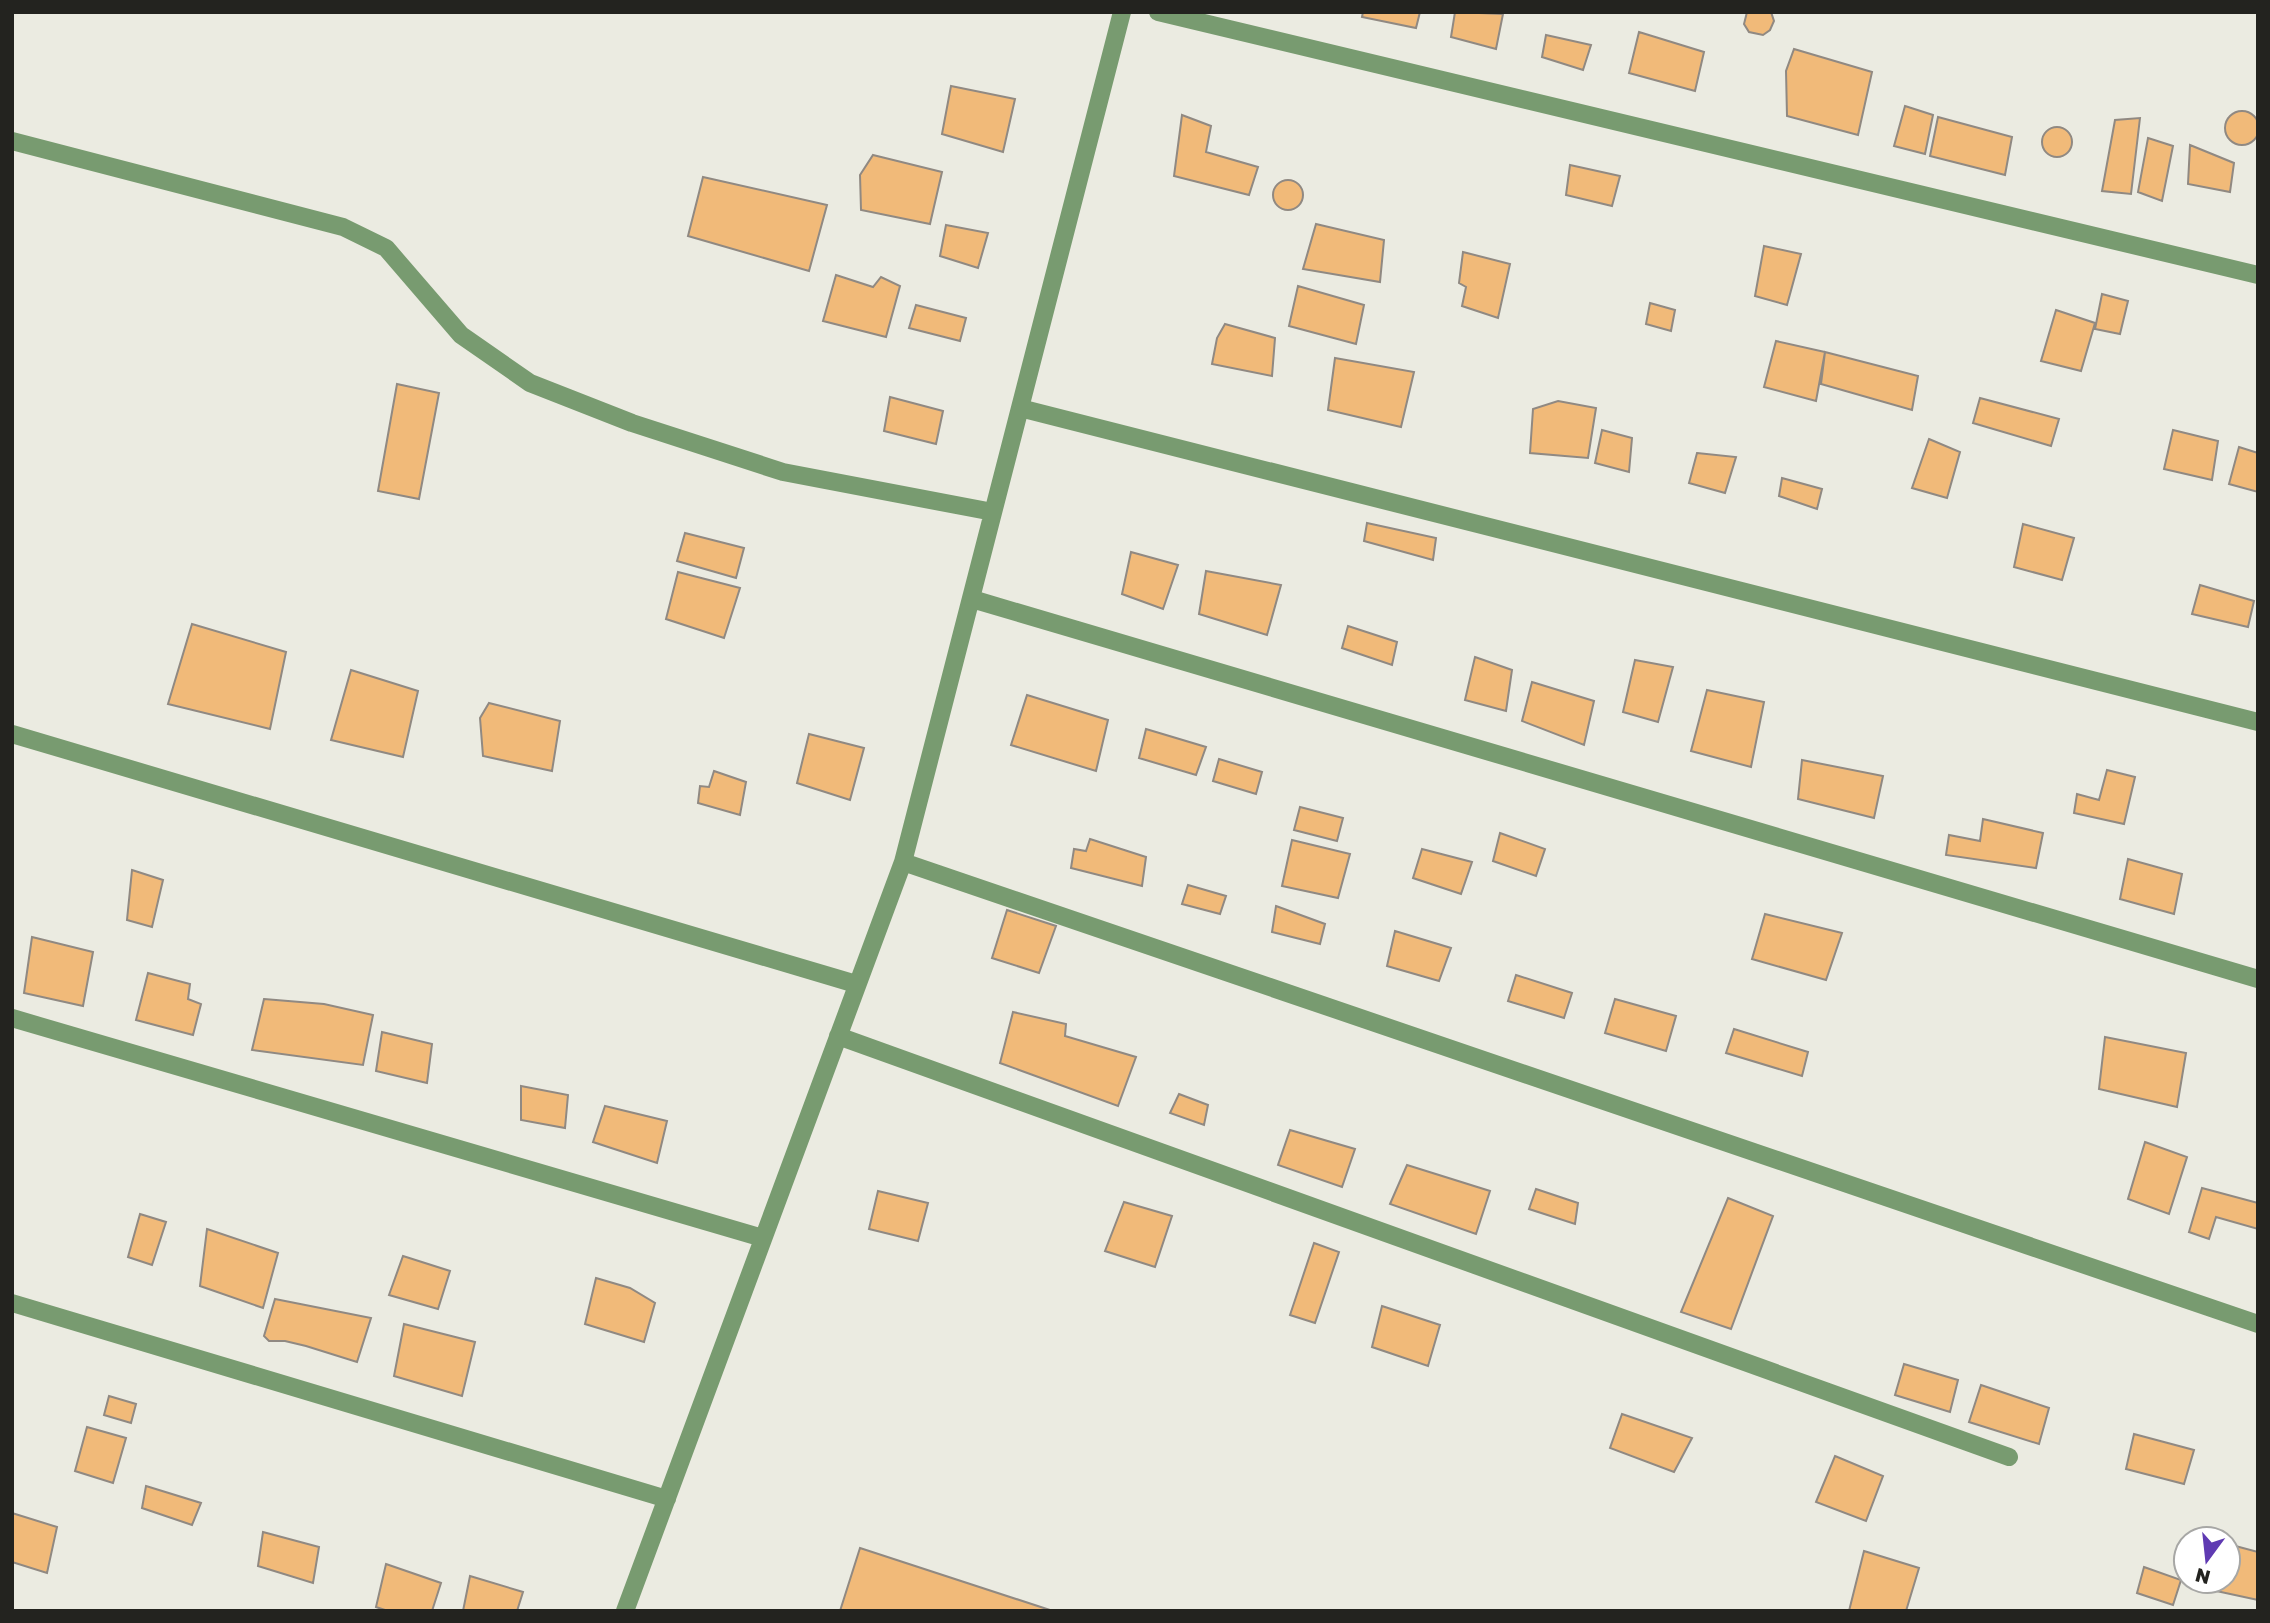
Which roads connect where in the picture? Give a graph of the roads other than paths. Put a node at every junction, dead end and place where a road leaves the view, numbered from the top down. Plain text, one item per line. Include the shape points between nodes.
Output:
1 (1122, 12) edge
2 (1158, 12) edge
3 (12, 141) edge
4 (2258, 275) edge
5 (1020, 408) junction
6 (993, 512) junction
7 (972, 599) junction
8 (2258, 722) edge
9 (12, 734) edge
10 (903, 862) junction
11 (2258, 979) edge
12 (856, 984) junction
13 (12, 1018) edge
14 (838, 1036) junction
15 (763, 1238) junction
16 (12, 1303) edge
17 (2258, 1324) edge
18 (2009, 1457) dead end
19 (667, 1499) junction
20 (625, 1611) edge

1 - 5 street
2 - 4 street
3 - 6 street via 343,227 386,248 461,335 530,383 632,423 783,472
5 - 6 street
5 - 8 street
6 - 7 street
7 - 10 street
7 - 11 street
9 - 12 street
10 - 12 street
10 - 17 street
12 - 14 street
13 - 15 street
14 - 15 street
14 - 18 street
15 - 19 street
16 - 19 street
19 - 20 street

